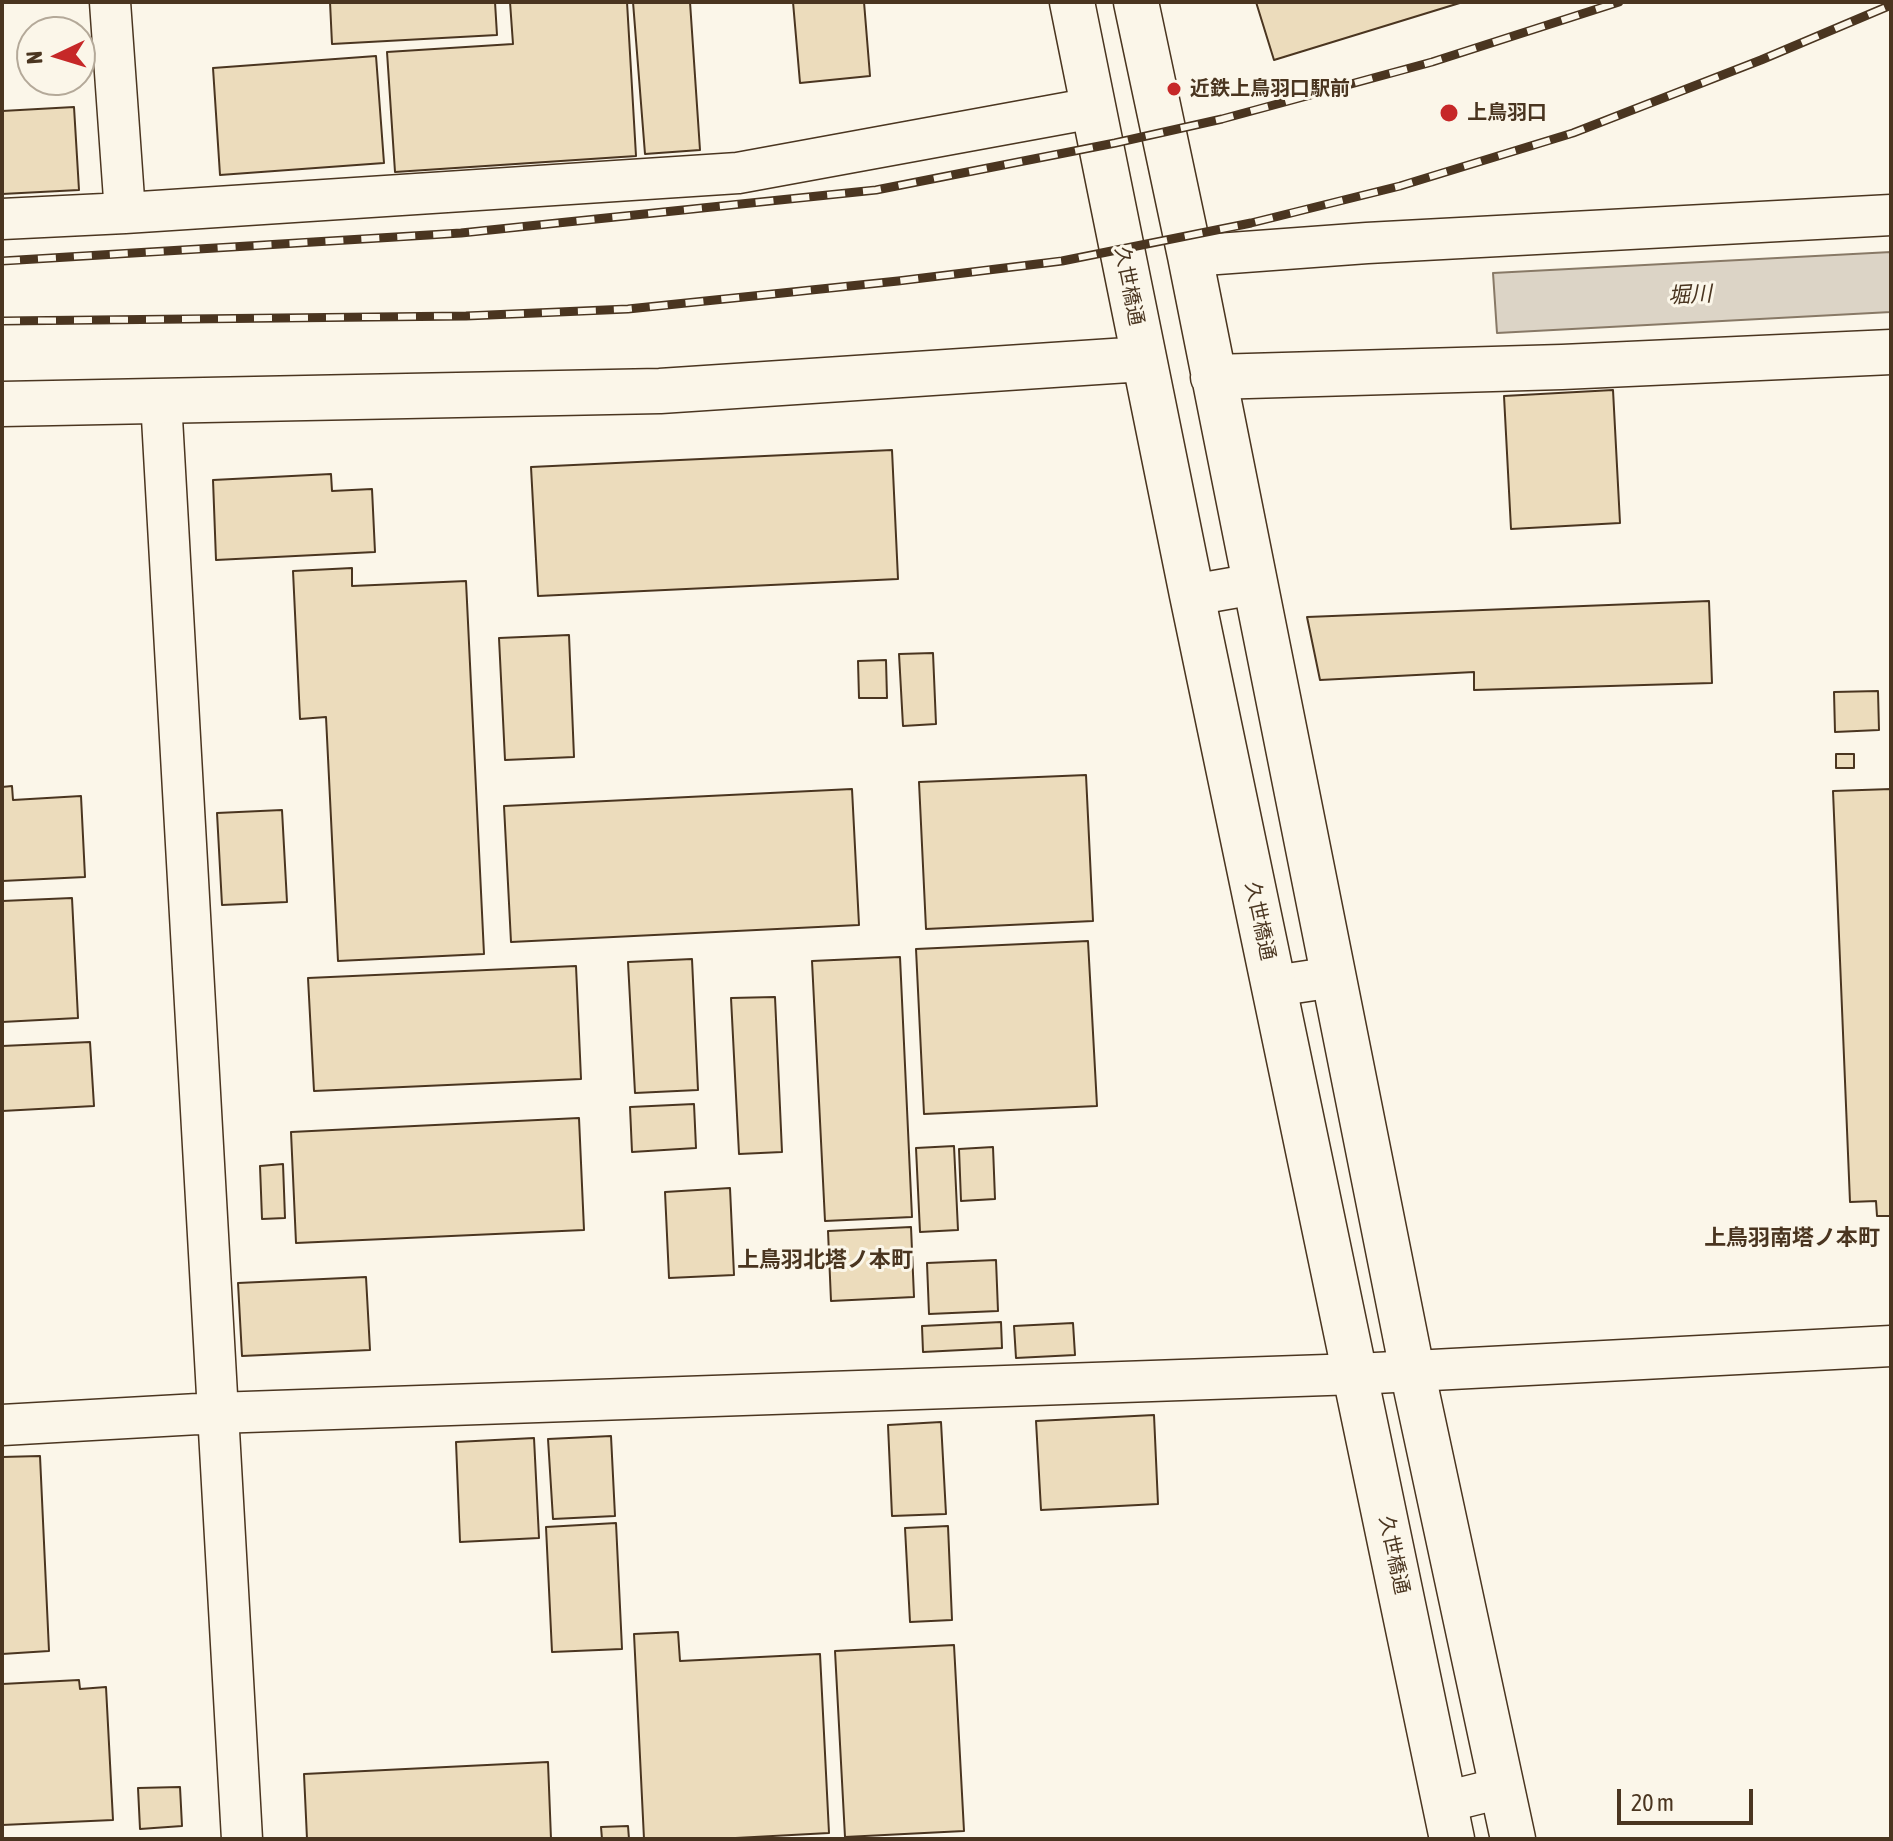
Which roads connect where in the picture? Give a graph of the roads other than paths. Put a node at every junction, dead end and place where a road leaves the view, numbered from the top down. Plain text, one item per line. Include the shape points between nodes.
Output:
1 (110, 2) edge
2 (1072, 2) edge
3 (1136, 2) edge
4 (1093, 108) junction
5 (125, 213) junction
6 (1891, 215) edge
7 (2, 219) edge
8 (1190, 256) junction
9 (1891, 352) edge
10 (1143, 359) junction
11 (1213, 377) junction
12 (161, 400) junction
13 (2, 404) edge
14 (1255, 584) junction
15 (1192, 595) junction
16 (1334, 977) junction
17 (1274, 986) junction
18 (1891, 1346) edge
19 (1412, 1370) junction
20 (1356, 1374) junction
21 (216, 1413) junction
22 (2, 1425) edge
23 (1501, 1788) junction
24 (1449, 1820) edge
25 (242, 1839) edge
26 (1513, 1839) edge

1 - 5 street
2 - 4 street, 久世橋通
3 - 8 street
4 - 5 street via 738,173
4 - 10 street, 久世橋通
5 - 7 street
6 - 8 street
8 - 11 street
9 - 11 street
10 - 12 street via 660,391
10 - 15 street, 久世橋通
11 - 14 street
12 - 13 street
12 - 21 street
14 - 15 street
14 - 16 street
15 - 17 street, 久世橋通
16 - 17 street
16 - 19 street
17 - 20 street, 久世橋通
18 - 19 street
19 - 20 street
19 - 23 street
20 - 21 street
20 - 24 street, 久世橋通
21 - 22 street
21 - 25 street
23 - 24 street
23 - 26 street

